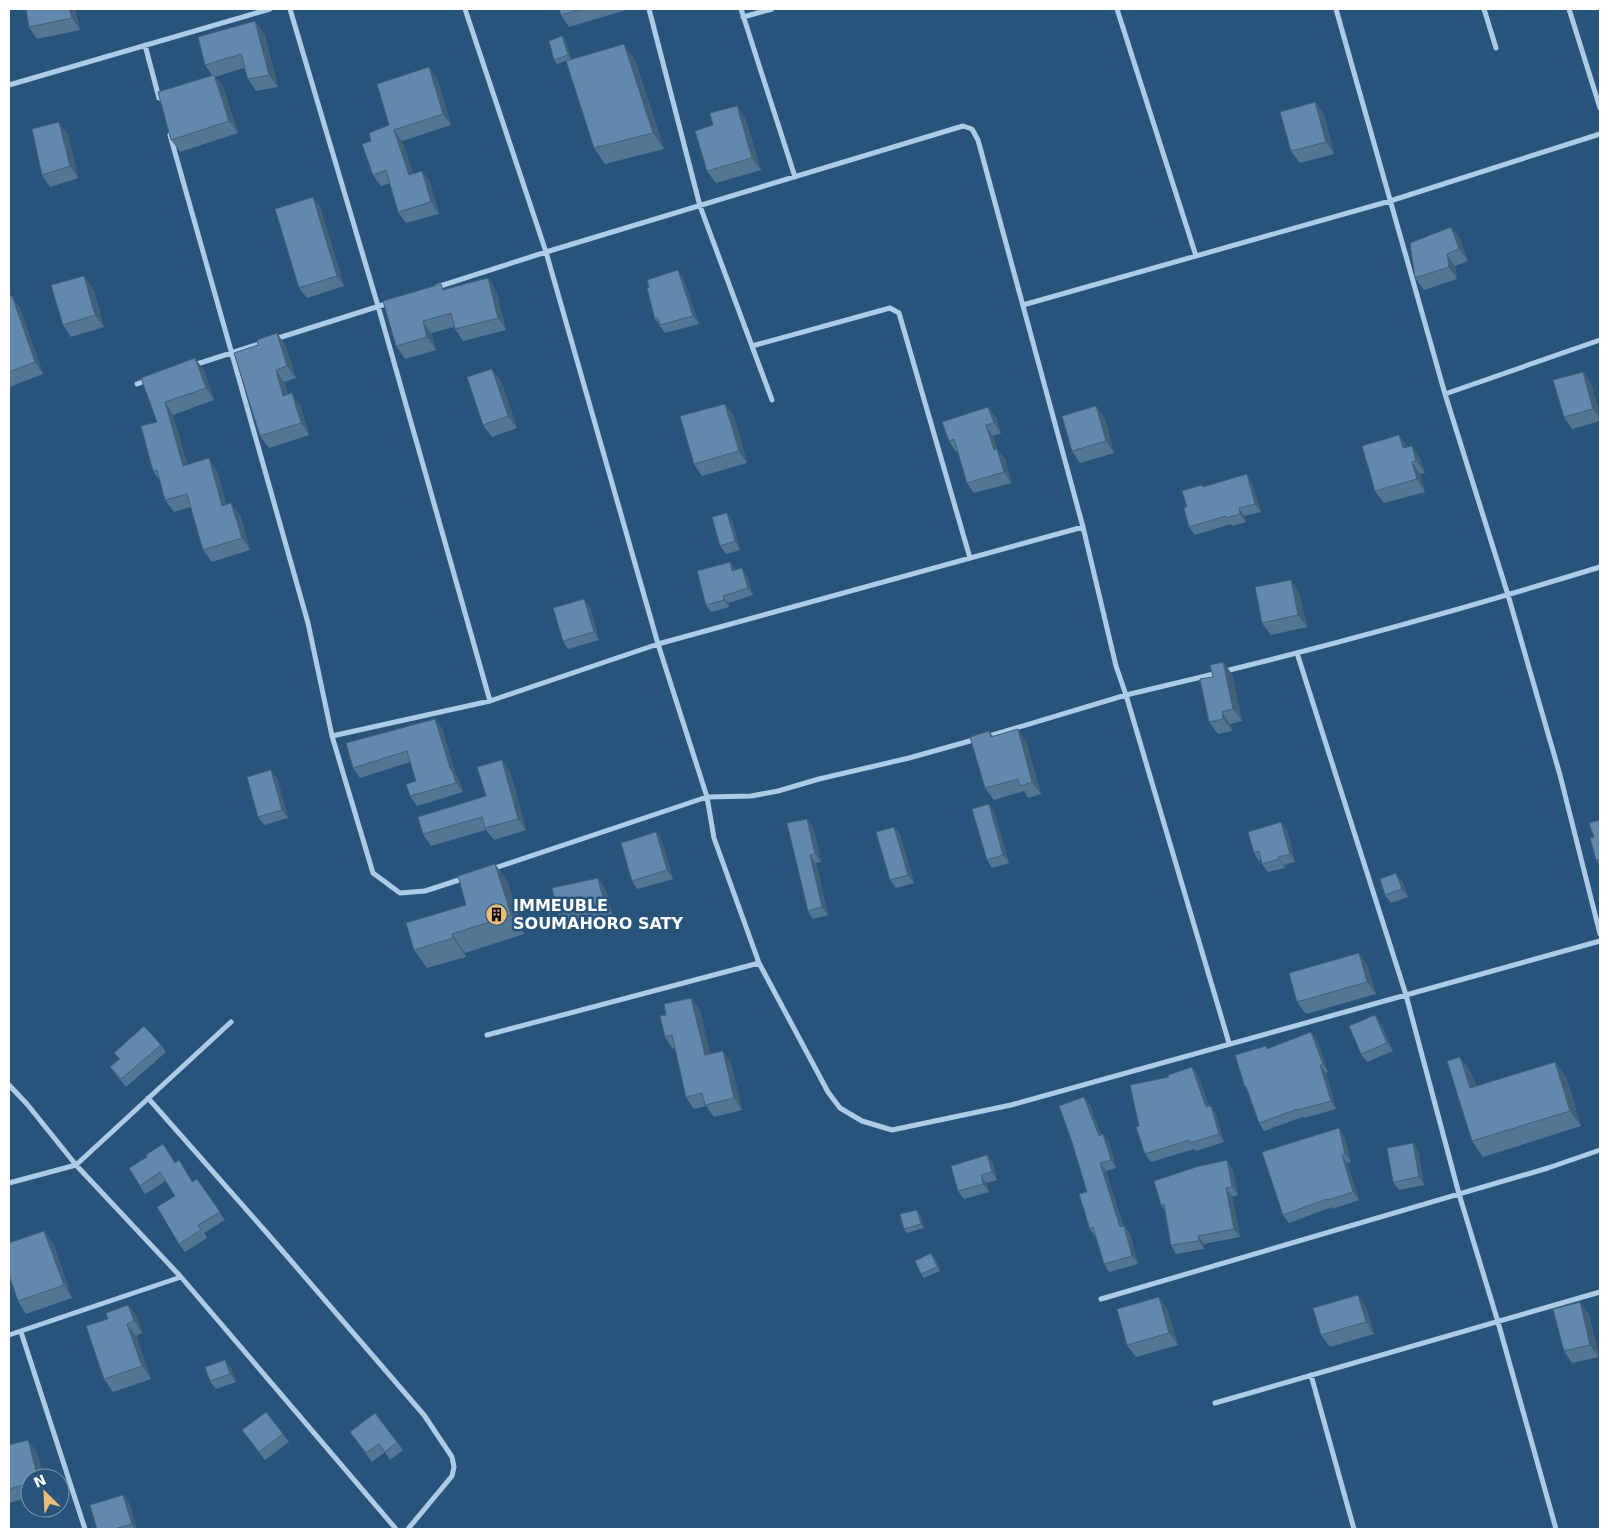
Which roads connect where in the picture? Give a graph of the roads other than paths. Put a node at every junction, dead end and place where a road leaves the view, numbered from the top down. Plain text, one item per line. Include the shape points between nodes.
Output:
1 (270, 9) edge
2 (290, 9) edge
3 (465, 9) edge
4 (649, 9) edge
5 (741, 9) edge
6 (772, 9) edge
7 (1117, 9) edge
8 (1336, 9) edge
9 (1484, 9) edge
10 (1569, 9) edge
11 (743, 17) junction
12 (144, 46) junction
13 (1496, 48) dead end
14 (9, 85) edge
15 (161, 103) edge
16 (1600, 108) edge
17 (169, 132) edge
18 (1600, 134) edge
19 (795, 177) junction
20 (1390, 201) junction
21 (700, 206) junction
22 (546, 252) junction
23 (1196, 256) junction
24 (434, 288) edge
25 (397, 300) edge
26 (1023, 305) junction
27 (378, 306) junction
28 (1600, 340) edge
29 (752, 346) junction
30 (232, 353) junction
31 (184, 368) edge
32 (156, 378) edge
33 (137, 384) dead end
34 (1445, 394) junction
35 (772, 400) dead end
36 (1083, 527) junction
37 (970, 558) junction
38 (1600, 567) edge
39 (1508, 596) junction
40 (658, 644) junction
41 (1297, 653) junction
42 (1126, 695) junction
43 (490, 701) junction
44 (332, 736) junction
45 (707, 797) junction
46 (482, 872) edge
47 (472, 876) edge
48 (1600, 934) edge
49 (1600, 941) edge
50 (759, 963) junction
51 (1406, 995) junction
52 (231, 1022) dead end
53 (486, 1035) dead end
54 (1229, 1044) junction
55 (9, 1086) edge
56 (148, 1098) junction
57 (1600, 1150) edge
58 (76, 1165) junction
59 (9, 1183) edge
60 (1459, 1194) junction
61 (181, 1277) junction
62 (1600, 1292) edge
63 (1101, 1299) dead end
64 (1498, 1322) junction
65 (21, 1332) junction
66 (9, 1335) edge
67 (1311, 1375) junction
68 (1215, 1403) dead end
69 (85, 1529) edge
70 (396, 1529) edge
71 (408, 1529) edge
72 (1354, 1529) edge
73 (1556, 1529) edge

1 - 12 street
2 - 27 street
3 - 22 street
4 - 21 street
5 - 11 street
6 - 11 street
7 - 23 street
8 - 20 street
9 - 13 street
10 - 16 street
11 - 19 street
12 - 14 street
12 - 15 street
17 - 30 street
18 - 20 street
19 - 21 street
19 - 26 street via 963,126 972,129 978,140
20 - 23 street
20 - 34 street
21 - 22 street
21 - 29 street
22 - 24 street
22 - 40 street
23 - 26 street
25 - 27 street
26 - 36 street
27 - 30 street
27 - 43 street
28 - 34 street
29 - 35 street
29 - 37 street via 890,308 899,314
30 - 31 street
30 - 44 street via 308,623
32 - 33 street
34 - 39 street
36 - 37 street
36 - 42 street
37 - 40 street
38 - 39 street
39 - 41 street
39 - 48 street via 1560,776
40 - 43 street
40 - 45 street
41 - 42 street
41 - 51 street
42 - 45 street via 918,756 778,791 751,796
42 - 54 street
43 - 44 street
44 - 47 street via 373,873 400,892 425,891
45 - 46 street
45 - 50 street via 714,838
49 - 51 street
50 - 53 street
50 - 54 street via 828,1092 840,1108 862,1121 892,1130 1011,1105
51 - 54 street
51 - 60 street
52 - 56 street
55 - 58 street
56 - 58 street
56 - 71 street via 424,1415 452,1457 452,1476
57 - 60 street
58 - 59 street
58 - 61 street
60 - 63 street
60 - 64 street
61 - 65 street
61 - 70 street
62 - 64 street
64 - 67 street
64 - 73 street
65 - 66 street
65 - 69 street
67 - 68 street
67 - 72 street

